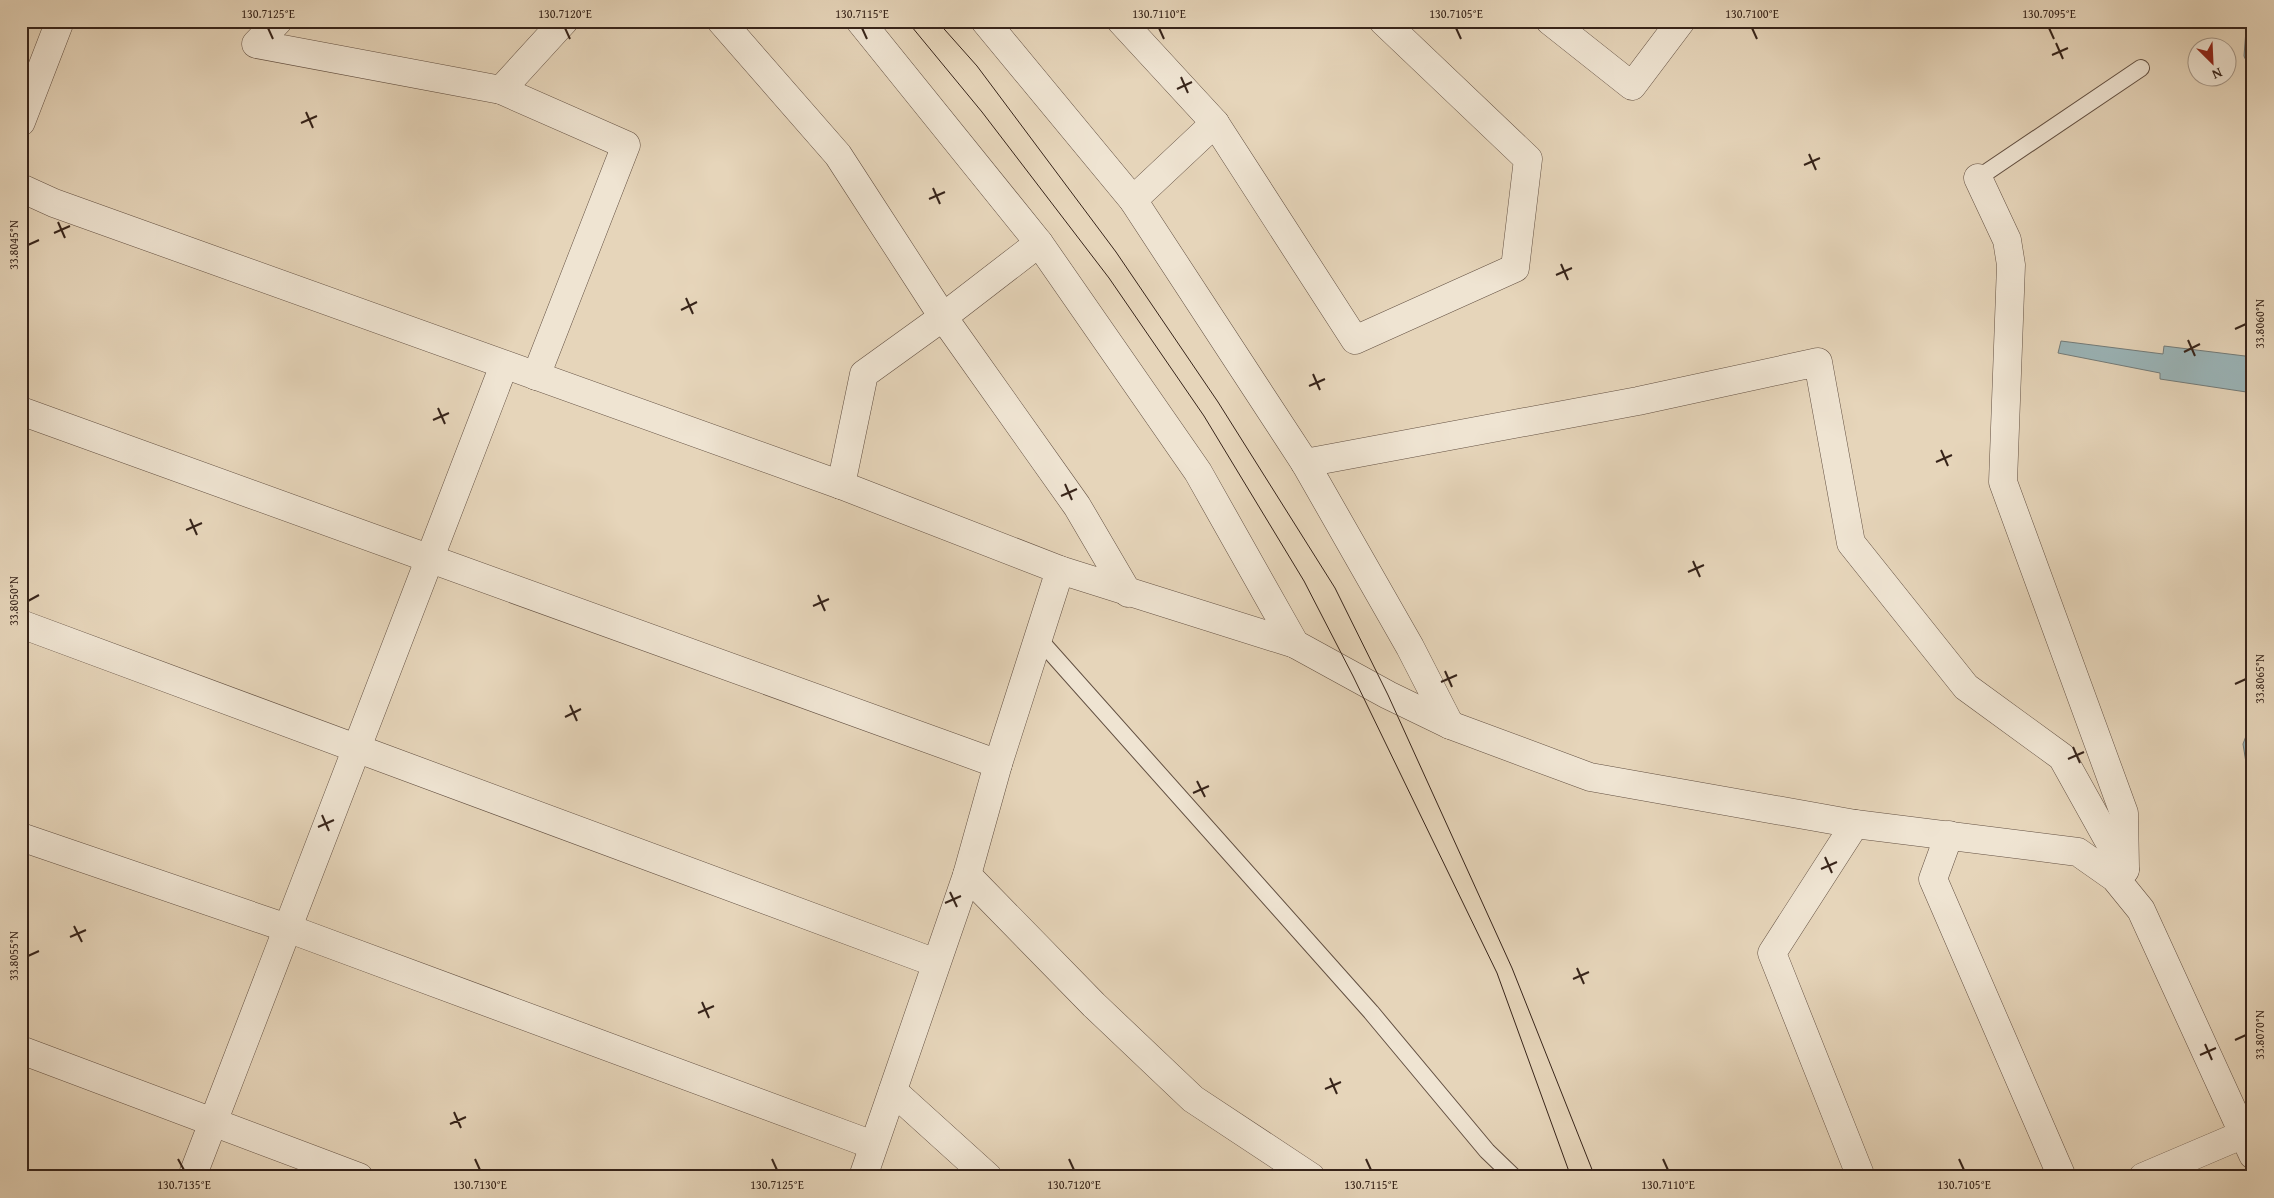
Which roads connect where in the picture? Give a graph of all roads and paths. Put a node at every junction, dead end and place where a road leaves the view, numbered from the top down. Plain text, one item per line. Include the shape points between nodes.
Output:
1 (60, 21) edge
2 (278, 21) edge
3 (564, 21) edge
4 (721, 21) edge
5 (860, 21) edge
6 (985, 21) edge
7 (1121, 21) edge
8 (1383, 21) edge
9 (1550, 21) edge
10 (1681, 21) edge
11 (2141, 68) dead end
12 (501, 90) junction
13 (21, 122) edge
14 (1215, 123) junction
15 (1978, 178) joint
16 (21, 188) edge
17 (1133, 200) junction
18 (1039, 243) junction
19 (943, 317) junction
20 (504, 365) junction
21 (536, 376) junction
22 (21, 410) edge
23 (1304, 463) junction
24 (841, 485) junction
25 (430, 558) junction
26 (1060, 570) junction
27 (1128, 593) junction
28 (21, 624) edge
29 (1038, 638) junction
30 (1295, 644) junction
31 (1450, 725) junction
32 (356, 749) junction
33 (998, 764) junction
34 (1855, 824) junction
35 (1948, 835) junction
36 (21, 837) edge
37 (2124, 870) junction
38 (967, 875) junction
39 (2140, 910) junction
40 (287, 928) junction
41 (936, 963) junction
42 (21, 1050) edge
43 (893, 1091) junction
44 (213, 1122) junction
45 (2248, 1144) edge
46 (873, 1145) junction
47 (192, 1177) edge
48 (359, 1177) edge
49 (864, 1177) edge
50 (988, 1177) edge
51 (1311, 1177) edge
52 (1514, 1177) edge
53 (1862, 1177) edge
54 (2062, 1177) edge
55 (2144, 1177) edge

1 - 13 street
2 - 12 street via 256,44
3 - 12 street
4 - 19 street via 838,155
5 - 18 street
6 - 17 street
7 - 14 street
8 - 14 street via 1528,159 1515,268 1355,340
9 - 10 street via 1632,86
11 - 15 lane
12 - 21 street via 626,145
14 - 17 street
15 - 37 street via 2007,240 2011,265 2003,482 2124,813
16 - 20 street via 54,203
17 - 23 street
18 - 19 street
18 - 30 street via 1198,472
19 - 24 street via 864,374
19 - 27 street via 1077,506
20 - 21 street
20 - 25 street
21 - 24 street
22 - 25 street
23 - 31 street via 1410,647
23 - 37 street via 1638,401 1818,362 1850,543 1966,687 2062,757
24 - 26 street
25 - 32 street
25 - 33 street
26 - 27 street
26 - 29 street
27 - 30 street
28 - 32 street
29 - 33 street
29 - 52 lane via 1371,1012 1487,1151
30 - 31 street
31 - 34 street via 1590,778
32 - 40 street
32 - 41 street
33 - 38 street
34 - 35 street
34 - 53 street via 1772,953
35 - 39 street via 2078,852 2116,878
35 - 54 street via 1932,879
36 - 40 street
37 - 39 street
38 - 41 street
38 - 51 street via 1094,1005 1193,1099
39 - 45 street
40 - 44 street
40 - 46 street
41 - 43 street
42 - 44 street
43 - 46 street
43 - 50 street
44 - 47 street
44 - 48 street
45 - 55 street
46 - 49 street

